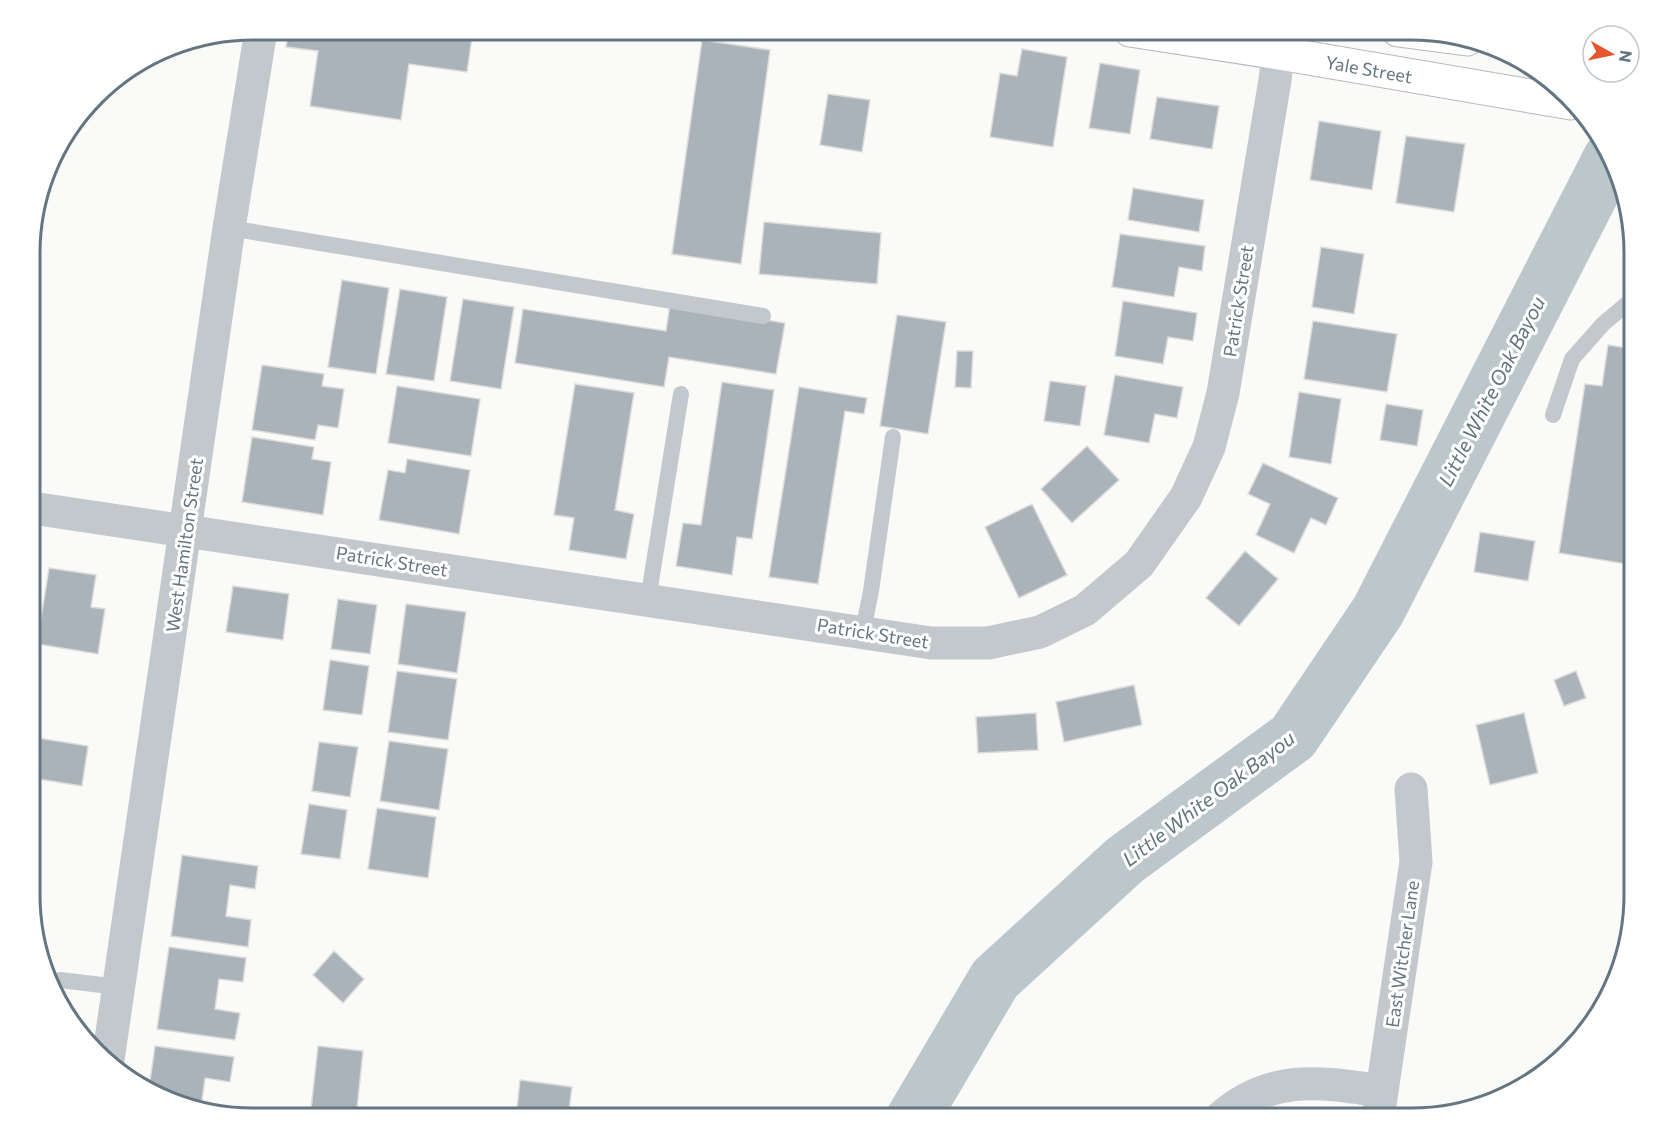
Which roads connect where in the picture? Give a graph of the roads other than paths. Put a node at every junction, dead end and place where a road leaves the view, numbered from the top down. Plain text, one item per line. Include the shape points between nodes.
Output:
1 (259, 40) edge
2 (1255, 40) edge
3 (1280, 42) edge
4 (1560, 101) edge
5 (229, 228) junction
6 (1624, 306) edge
7 (763, 316) dead end
8 (681, 394) dead end
9 (1552, 415) dead end
10 (893, 437) dead end
11 (40, 509) edge
12 (186, 530) junction
13 (648, 600) junction
14 (863, 631) junction
15 (1411, 789) dead end
16 (59, 980) edge
17 (118, 987) junction
18 (109, 1051) edge
19 (1380, 1104) edge
20 (1231, 1108) edge

1 - 5 street, West Hamilton Street
2 - 3 main road, Yale Street
3 - 4 main road, Yale Street
3 - 14 street, Patrick Street via 1223,393 1209,447 1186,497 1139,564 1086,610 1040,632 988,643 931,643
5 - 7 lane
5 - 12 street, West Hamilton Street
6 - 9 lane via 1572,359
8 - 13 lane
10 - 14 lane
11 - 12 street, Patrick Street
12 - 13 street, Patrick Street
12 - 17 street, West Hamilton Street
13 - 14 street, Patrick Street
15 - 19 street, East Witcher Lane via 1416,862
16 - 17 lane
17 - 18 street, West Hamilton Street
19 - 20 street via 1331,1083 1299,1083 1265,1090

